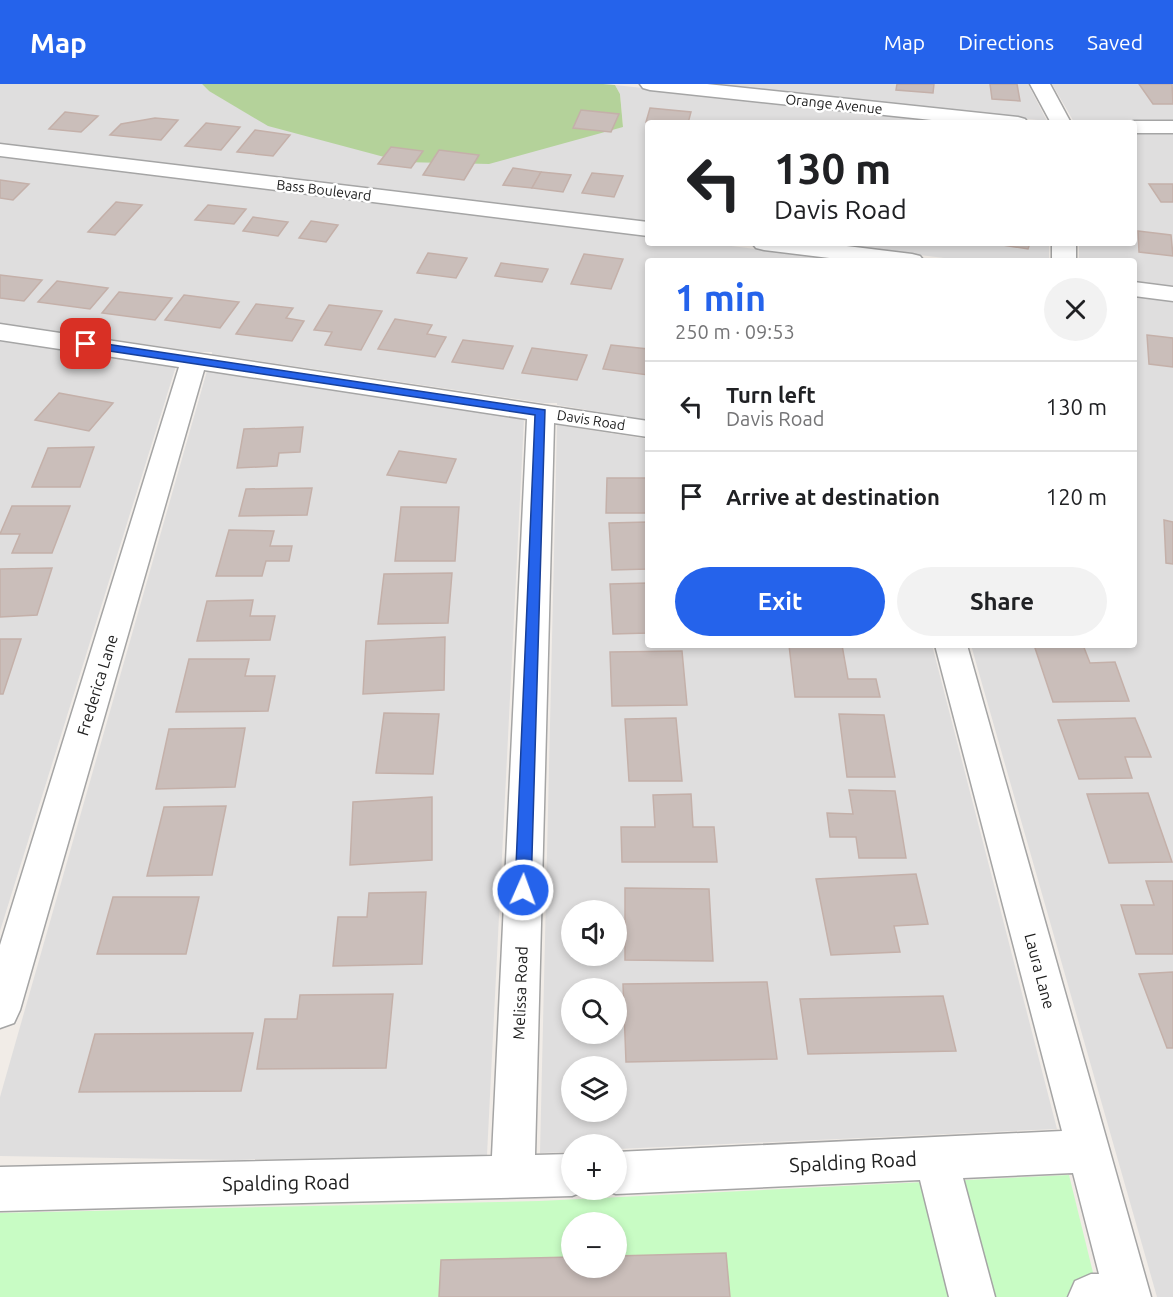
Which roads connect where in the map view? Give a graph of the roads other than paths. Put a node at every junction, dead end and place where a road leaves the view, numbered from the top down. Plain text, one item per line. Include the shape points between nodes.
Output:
1 (650, 84) edge
2 (1040, 84) edge
3 (990, 120) edge
4 (1059, 120) edge
5 (1137, 127) edge
6 (1173, 127) edge
7 (0, 150) edge
8 (645, 229) edge
9 (789, 246) edge
10 (887, 258) edge
11 (1137, 289) edge
12 (1173, 294) edge
13 (0, 332) edge
14 (194, 360) junction
15 (541, 412) junction
16 (645, 429) edge
17 (952, 648) edge
18 (0, 1010) edge
19 (1089, 1151) junction
20 (936, 1158) junction
21 (627, 1172) edge
22 (561, 1175) edge
23 (513, 1177) junction
24 (0, 1189) edge
25 (1115, 1296) edge
26 (972, 1297) edge

1 - 3 street, Orange Avenue
2 - 4 street
5 - 6 street
7 - 8 street, Bass Boulevard
9 - 10 street
11 - 12 street
13 - 14 street, Davis Road
14 - 15 street, Davis Road
14 - 18 street, Frederica Lane
15 - 16 street, Davis Road
15 - 23 street, Melissa Road
17 - 19 street, Laura Lane
19 - 20 street, Spalding Road
19 - 25 street, Laura Lane
20 - 21 street, Spalding Road
20 - 26 street
22 - 23 street, Spalding Road
23 - 24 street, Spalding Road

